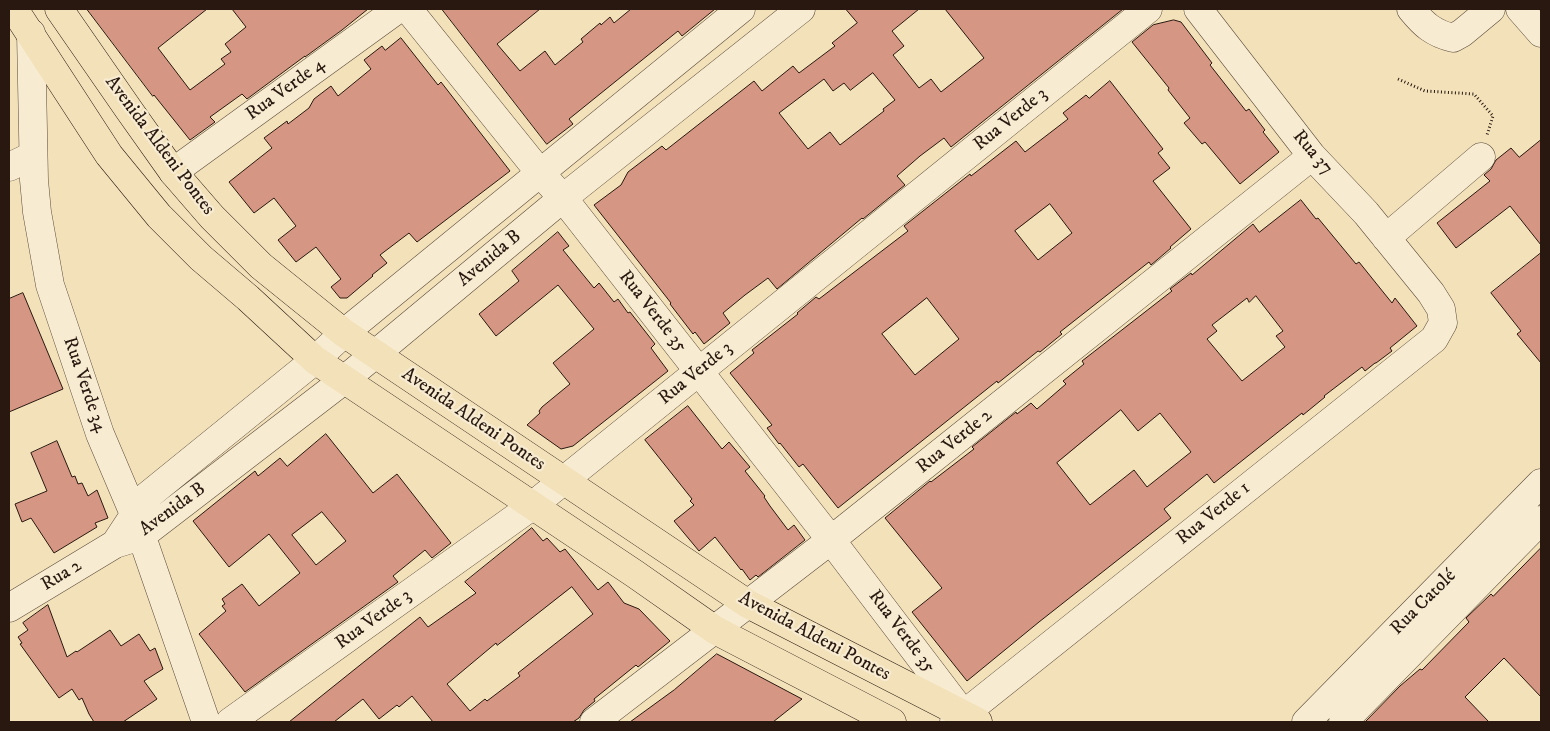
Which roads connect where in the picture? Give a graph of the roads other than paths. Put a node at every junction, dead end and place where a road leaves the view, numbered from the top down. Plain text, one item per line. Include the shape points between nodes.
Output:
1 (14, 9) edge
2 (59, 9) edge
3 (398, 9) edge
4 (408, 9) edge
5 (742, 9) edge
6 (800, 9) edge
7 (1148, 9) edge
8 (1198, 9) edge
9 (1411, 9) edge
10 (1491, 9) edge
11 (1520, 9) edge
12 (31, 33) junction
13 (1541, 33) edge
14 (1312, 156) junction
15 (1481, 157) road end
16 (21, 161) edge
17 (173, 172) junction
18 (541, 174) junction
19 (563, 198) junction
20 (1386, 238) junction
21 (1431, 293) joint
22 (344, 333) junction
23 (374, 354) junction
24 (315, 360) junction
25 (699, 372) junction
26 (344, 380) junction
27 (565, 480) junction
28 (1541, 483) edge
29 (532, 506) junction
30 (1541, 520) edge
31 (137, 525) junction
32 (832, 540) junction
33 (115, 544) joint
34 (748, 604) junction
35 (9, 608) edge
36 (715, 630) junction
37 (965, 720) edge
38 (206, 722) edge
39 (230, 722) edge
40 (594, 722) edge
41 (892, 722) edge
42 (1306, 722) edge
43 (1343, 722) edge

1 - 12 main road, Avenida Aldeni Pontes
2 - 17 main road, Avenida Aldeni Pontes
3 - 17 street, Rua Verde 4
4 - 18 street, Rua Verde 35
5 - 18 street, Avenida B
6 - 19 street, Avenida B
7 - 25 street, Rua Verde 3
8 - 14 street, Rua 37
9 - 10 street via 1430,29 1453,38
11 - 13 street
12 - 16 street, Rua Verde 34
12 - 24 main road, Avenida Aldeni Pontes via 109,155 160,216 201,258
14 - 20 street, Rua 37
14 - 32 street, Rua Verde 2
15 - 20 street
16 - 31 street, Rua Verde 34 via 37,212 50,284 100,434
17 - 22 main road, Avenida Aldeni Pontes via 261,266
18 - 19 street, Rua Verde 35
18 - 22 street, Avenida B
19 - 23 street, Avenida B
19 - 25 street, Rua Verde 35
20 - 21 street, Rua 37
21 - 37 street, Rua Verde 1 via 1441,309 1444,323 1434,339
22 - 23 main road, Avenida Aldeni Pontes
22 - 24 street, Avenida B
23 - 26 street, Avenida B
23 - 27 main road, Avenida Aldeni Pontes
24 - 26 main road, Avenida Aldeni Pontes
24 - 31 street, Avenida B via 146,497
25 - 27 street, Rua Verde 3
25 - 32 street, Rua Verde 35
26 - 29 main road, Avenida Aldeni Pontes
26 - 31 street, Avenida B
27 - 29 street, Rua Verde 3
27 - 34 main road, Avenida Aldeni Pontes
28 - 42 street, Rua Catolé
29 - 36 main road, Avenida Aldeni Pontes
29 - 39 street, Rua Verde 3
30 - 43 street, Rua Catolé
31 - 33 street, Avenida B
31 - 38 street, Rua Verde 34
32 - 34 street, Rua Verde 2
32 - 37 street, Rua Verde 35
33 - 35 street, Rua 2
34 - 36 street, Rua Verde 2
34 - 37 main road, Avenida Aldeni Pontes
36 - 40 street, Rua Verde 2
36 - 41 main road, Avenida Aldeni Pontes

